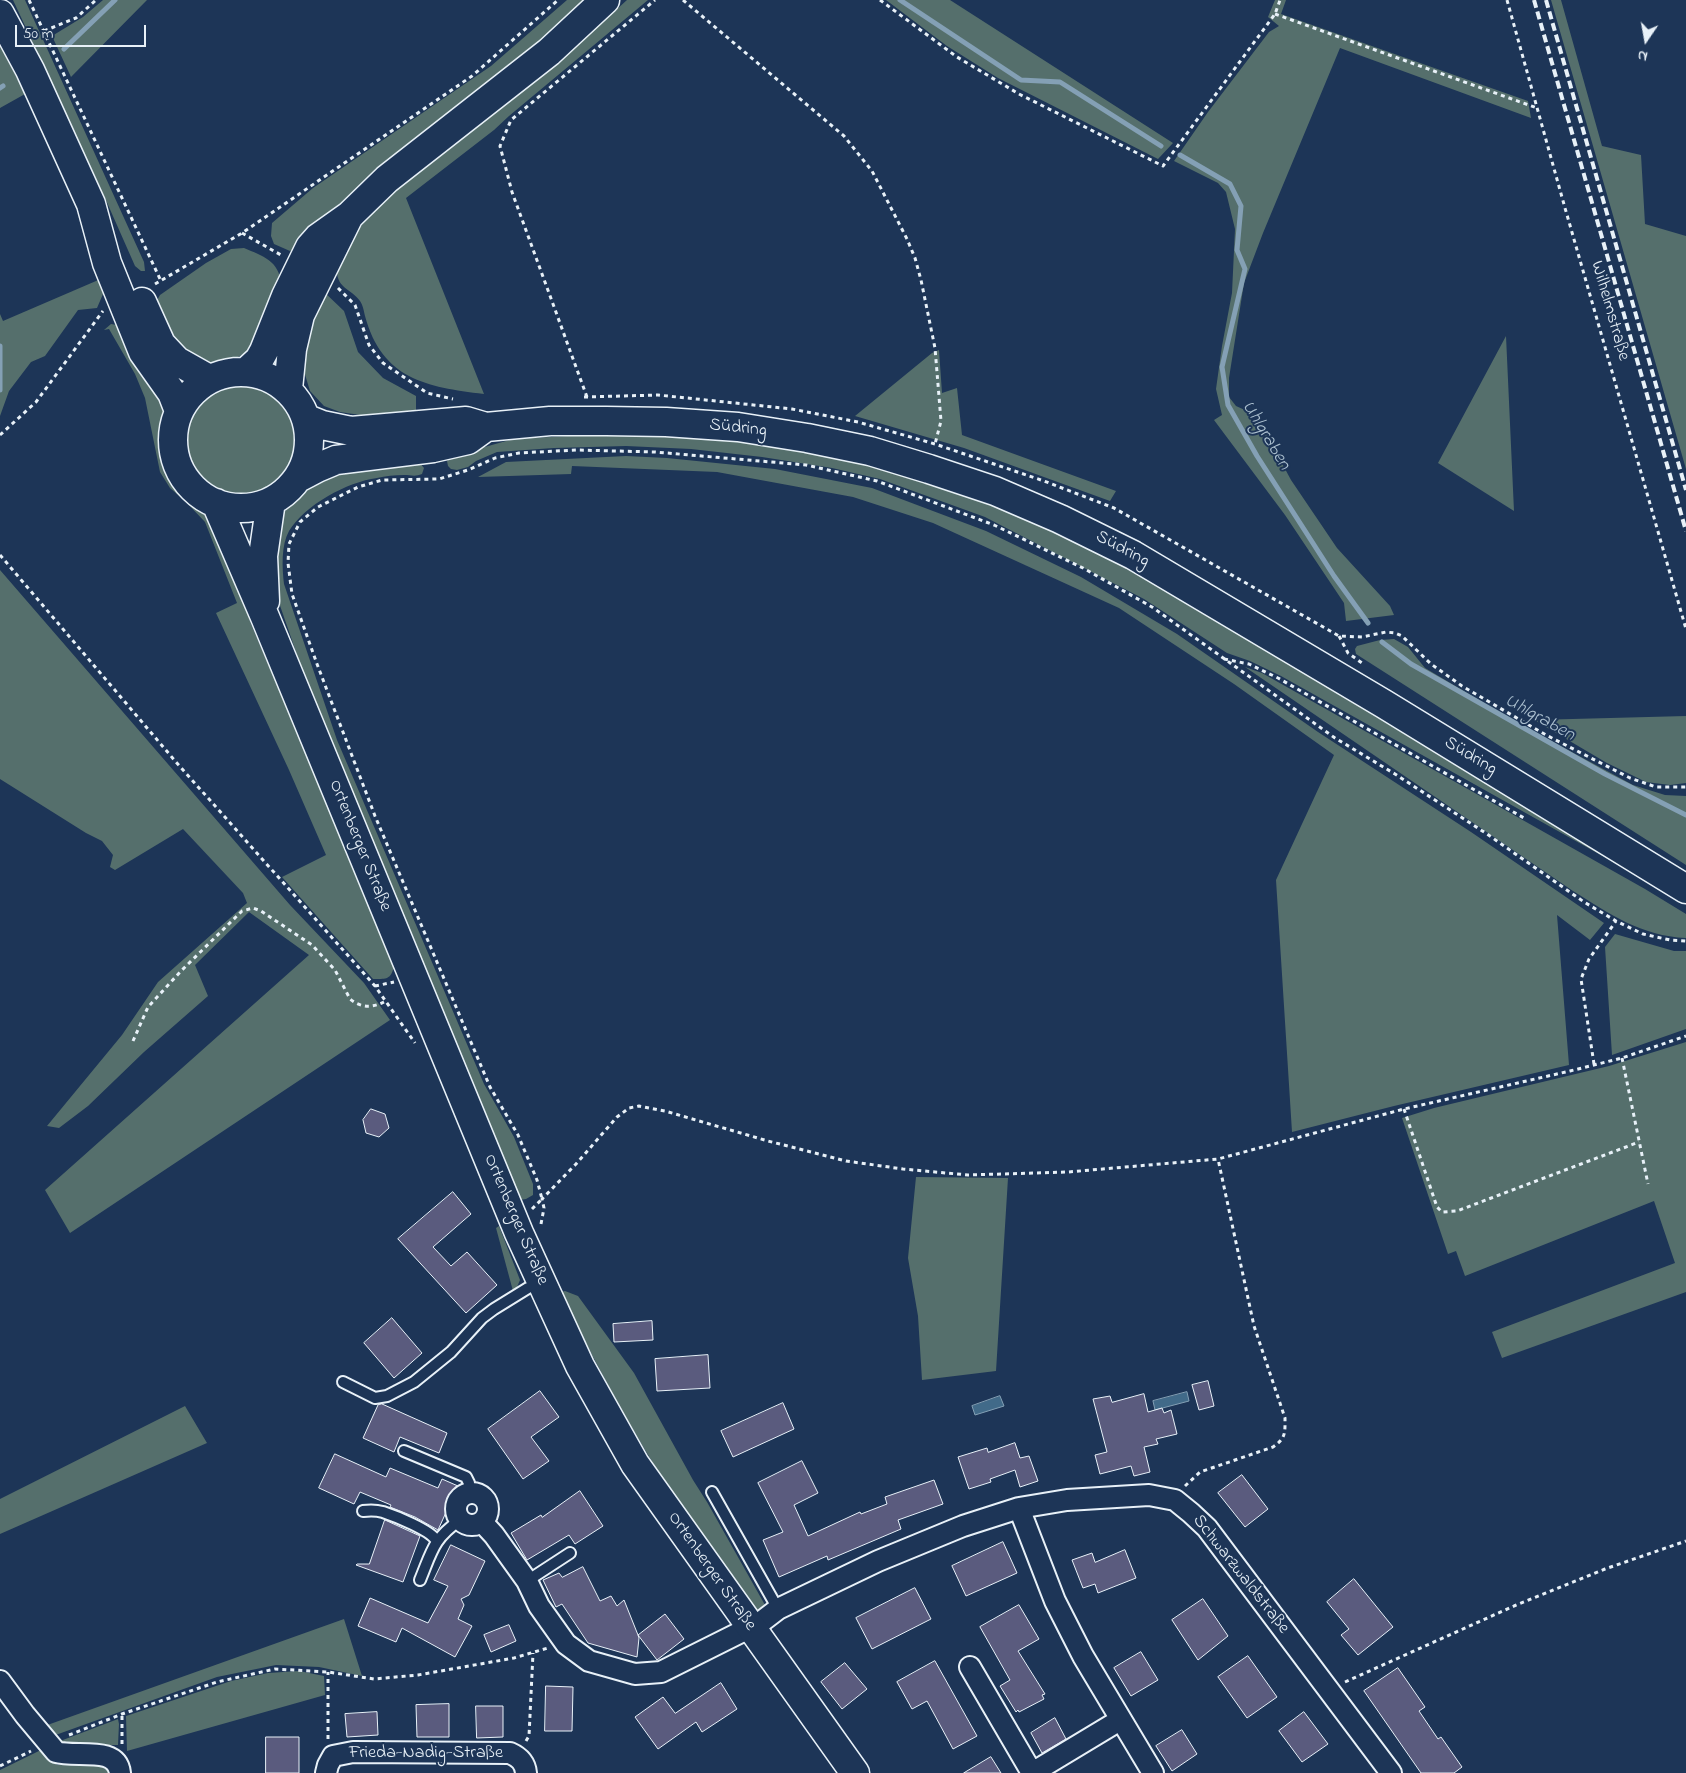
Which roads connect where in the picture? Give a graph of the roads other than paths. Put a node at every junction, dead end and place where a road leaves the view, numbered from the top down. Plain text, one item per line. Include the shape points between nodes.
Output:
1 (605, 0) edge
2 (0, 14) edge
3 (311, 269) junction
4 (140, 290) junction
5 (247, 371) junction
6 (209, 379) junction
7 (288, 389) junction
8 (179, 411) junction
9 (307, 419) junction
10 (486, 426) junction
11 (298, 478) junction
12 (271, 501) junction
13 (216, 504) junction
14 (265, 617) junction
15 (1686, 889) edge
16 (541, 1283) junction
17 (343, 1382) dead end
18 (404, 1451) dead end
19 (712, 1492) dead end
20 (468, 1493) junction
21 (1019, 1508) junction
22 (363, 1511) dead end
23 (460, 1520) junction
24 (482, 1522) junction
25 (436, 1540) junction
26 (570, 1553) dead end
27 (420, 1580) dead end
28 (527, 1581) junction
29 (778, 1610) junction
30 (750, 1628) junction
31 (970, 1667) dead end
32 (0, 1681) edge
33 (1120, 1720) junction
34 (330, 1764) edge
35 (522, 1765) edge
36 (117, 1766) edge
37 (855, 1773) edge
38 (1153, 1773) edge
39 (1391, 1773) edge

1 - 3 main road via 549,52 387,179 349,216
2 - 4 main road via 30,70 91,204 125,257
3 - 5 main road via 286,296 264,351
3 - 7 main road via 292,348
4 - 6 main road via 161,344 177,361
4 - 8 main road via 143,352 172,393
5 - 6 main road via 229,372
5 - 7 main road via 273,378
6 - 8 main road via 192,392
7 - 9 main road
8 - 13 main road via 173,432 176,461 192,487
9 - 10 main road, Südring via 351,431 466,421
9 - 11 main road via 309,450
10 - 11 main road via 468,440 433,448 336,460
10 - 15 main road, Südring via 606,421 738,427 870,451 995,492 1060,519 1132,555 1384,704
11 - 12 main road
12 - 13 main road via 243,508
12 - 14 main road, Ortenberger Straße via 262,556
13 - 14 main road, Ortenberger Straße
14 - 16 main road, Ortenberger Straße
16 - 17 lane via 482,1318 451,1352 405,1387 375,1398
16 - 30 main road, Ortenberger Straße via 580,1366 635,1464
18 - 20 lane via 466,1477
19 - 29 lane
20 - 23 street via 456,1504
20 - 24 street via 484,1498 488,1506
21 - 29 street, Schwarzwaldstraße via 963,1526 878,1561
21 - 33 street via 1055,1601
21 - 39 street, Schwarzwaldstraße via 1067,1500 1150,1496 1174,1500 1192,1512
22 - 25 lane via 382,1512 430,1533
23 - 24 street via 470,1525
23 - 25 lane
24 - 28 street, Schwarzwaldstraße
25 - 27 lane
26 - 28 lane
28 - 30 street, Schwarzwaldstraße via 539,1606 566,1644 589,1661 635,1674 661,1672
29 - 30 street, Schwarzwaldstraße
30 - 37 main road, Ortenberger Straße
31 - 33 street via 1032,1773
32 - 36 street via 56,1752 106,1755
33 - 38 street
34 - 35 street, Frieda-Nadig-Straße via 353,1752 499,1752 510,1753

